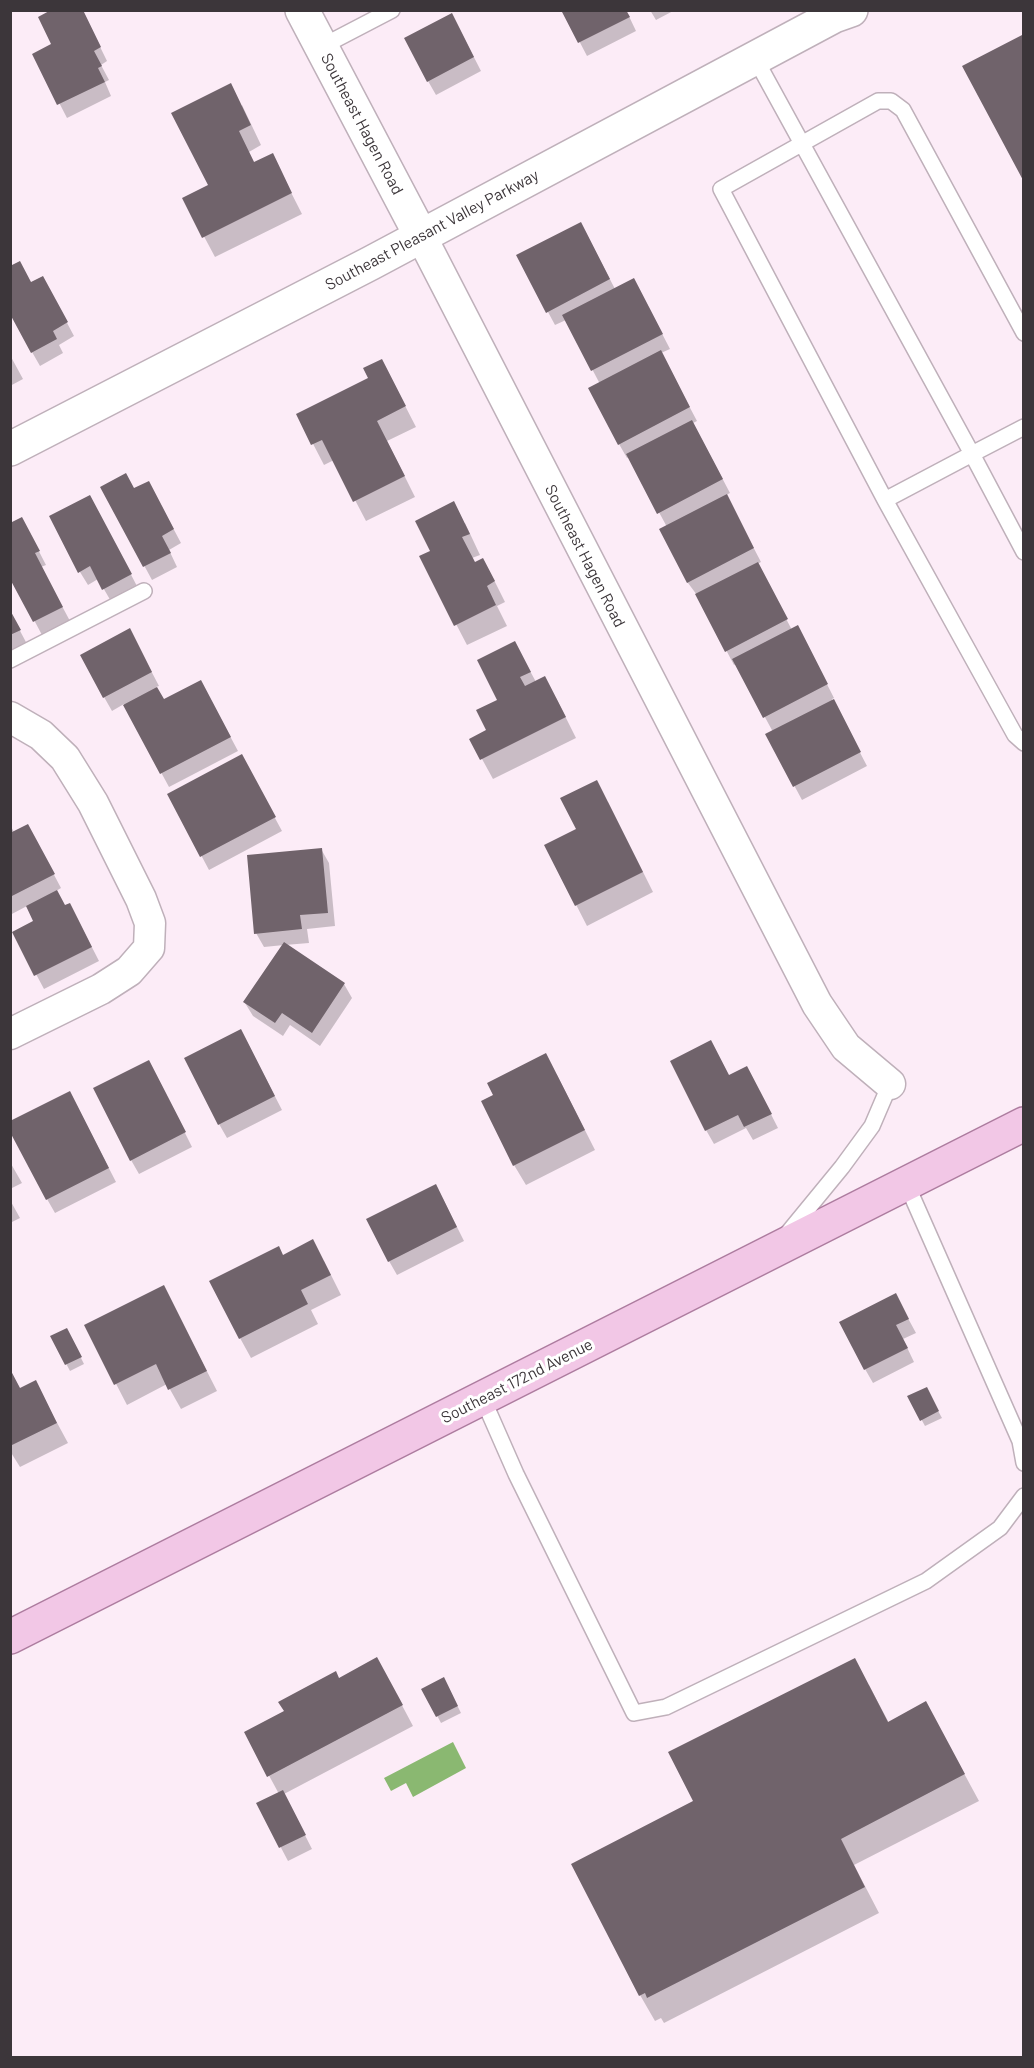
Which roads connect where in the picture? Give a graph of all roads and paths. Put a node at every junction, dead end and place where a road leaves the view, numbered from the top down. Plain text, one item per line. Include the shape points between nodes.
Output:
1 (302, 10) edge
2 (392, 10) edge
3 (851, 10) edge
4 (321, 46) junction
5 (755, 58) junction
6 (801, 143) junction
7 (421, 237) junction
8 (1023, 333) edge
9 (1023, 426) edge
10 (10, 448) edge
11 (972, 454) junction
12 (885, 500) junction
13 (1023, 552) edge
14 (144, 591) dead end
15 (10, 660) edge
16 (10, 717) edge
17 (1023, 743) edge
18 (10, 1034) edge
19 (890, 1084) joint
20 (1023, 1124) edge
21 (907, 1185) junction
22 (770, 1254) junction
23 (483, 1399) junction
24 (1023, 1463) edge
25 (1023, 1496) edge
26 (10, 1637) edge

1 - 4 street, Southeast Hagen Road
2 - 4 lane
3 - 5 street, Southeast Pleasant Valley Parkway via 834,15
4 - 7 street, Southeast Hagen Road
5 - 6 lane
5 - 7 street, Southeast Pleasant Valley Parkway
6 - 8 lane via 878,101 891,101 903,110
6 - 11 lane
6 - 12 lane via 721,189
7 - 10 street, Southeast Pleasant Valley Parkway
7 - 19 street, Southeast Hagen Road via 817,1004 846,1047
9 - 11 lane
11 - 12 lane
11 - 13 lane
12 - 17 lane via 1014,735
14 - 15 lane
16 - 18 street via 41,735 65,758 93,803 150,923 149,948 129,971
19 - 22 lane via 872,1126
20 - 21 main road, Southeast 172nd Avenue
21 - 22 main road, Southeast 172nd Avenue
21 - 24 lane via 1020,1441
22 - 23 main road, Southeast 172nd Avenue
23 - 25 lane via 634,1713 666,1707 926,1581 1000,1528
23 - 26 main road, Southeast 172nd Avenue

